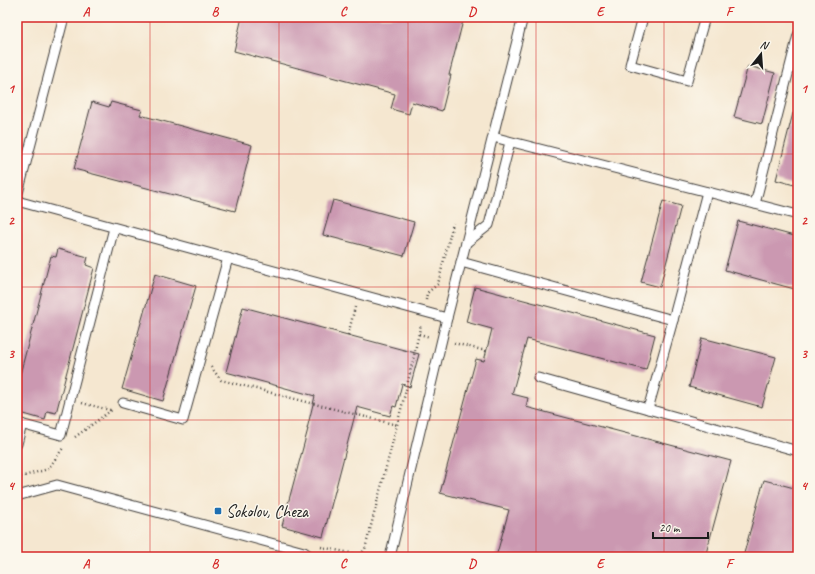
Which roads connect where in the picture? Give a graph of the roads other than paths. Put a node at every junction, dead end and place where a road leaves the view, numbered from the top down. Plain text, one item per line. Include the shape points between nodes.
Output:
1 (64, 17) edge
2 (523, 17) edge
3 (643, 17) edge
4 (705, 17) edge
5 (798, 36) edge
6 (493, 137) junction
7 (510, 142) junction
8 (19, 182) edge
9 (707, 192) junction
10 (17, 197) edge
11 (17, 201) edge
12 (755, 204) junction
13 (798, 215) edge
14 (114, 228) junction
15 (466, 243) junction
16 (228, 258) junction
17 (462, 262) junction
18 (447, 318) junction
19 (673, 320) junction
20 (538, 378) dead end
21 (123, 403) dead end
22 (648, 409) junction
23 (19, 424) edge
24 (17, 444) edge
25 (798, 451) edge
26 (17, 496) edge
27 (311, 557) edge
28 (390, 557) edge

1 - 8 lane
2 - 6 lane
3 - 4 lane via 630,65 687,81
5 - 12 lane
6 - 7 lane
6 - 15 lane
7 - 9 lane
7 - 15 lane via 489,225
8 - 10 lane
9 - 12 lane
9 - 19 lane
11 - 14 lane
12 - 13 lane
14 - 16 lane
14 - 23 lane via 61,435
15 - 17 lane
16 - 18 lane
16 - 21 lane via 183,420
17 - 18 lane
17 - 19 lane
18 - 28 lane
19 - 22 lane
20 - 22 lane
22 - 25 lane
23 - 24 lane
26 - 27 lane via 57,485 304,552

